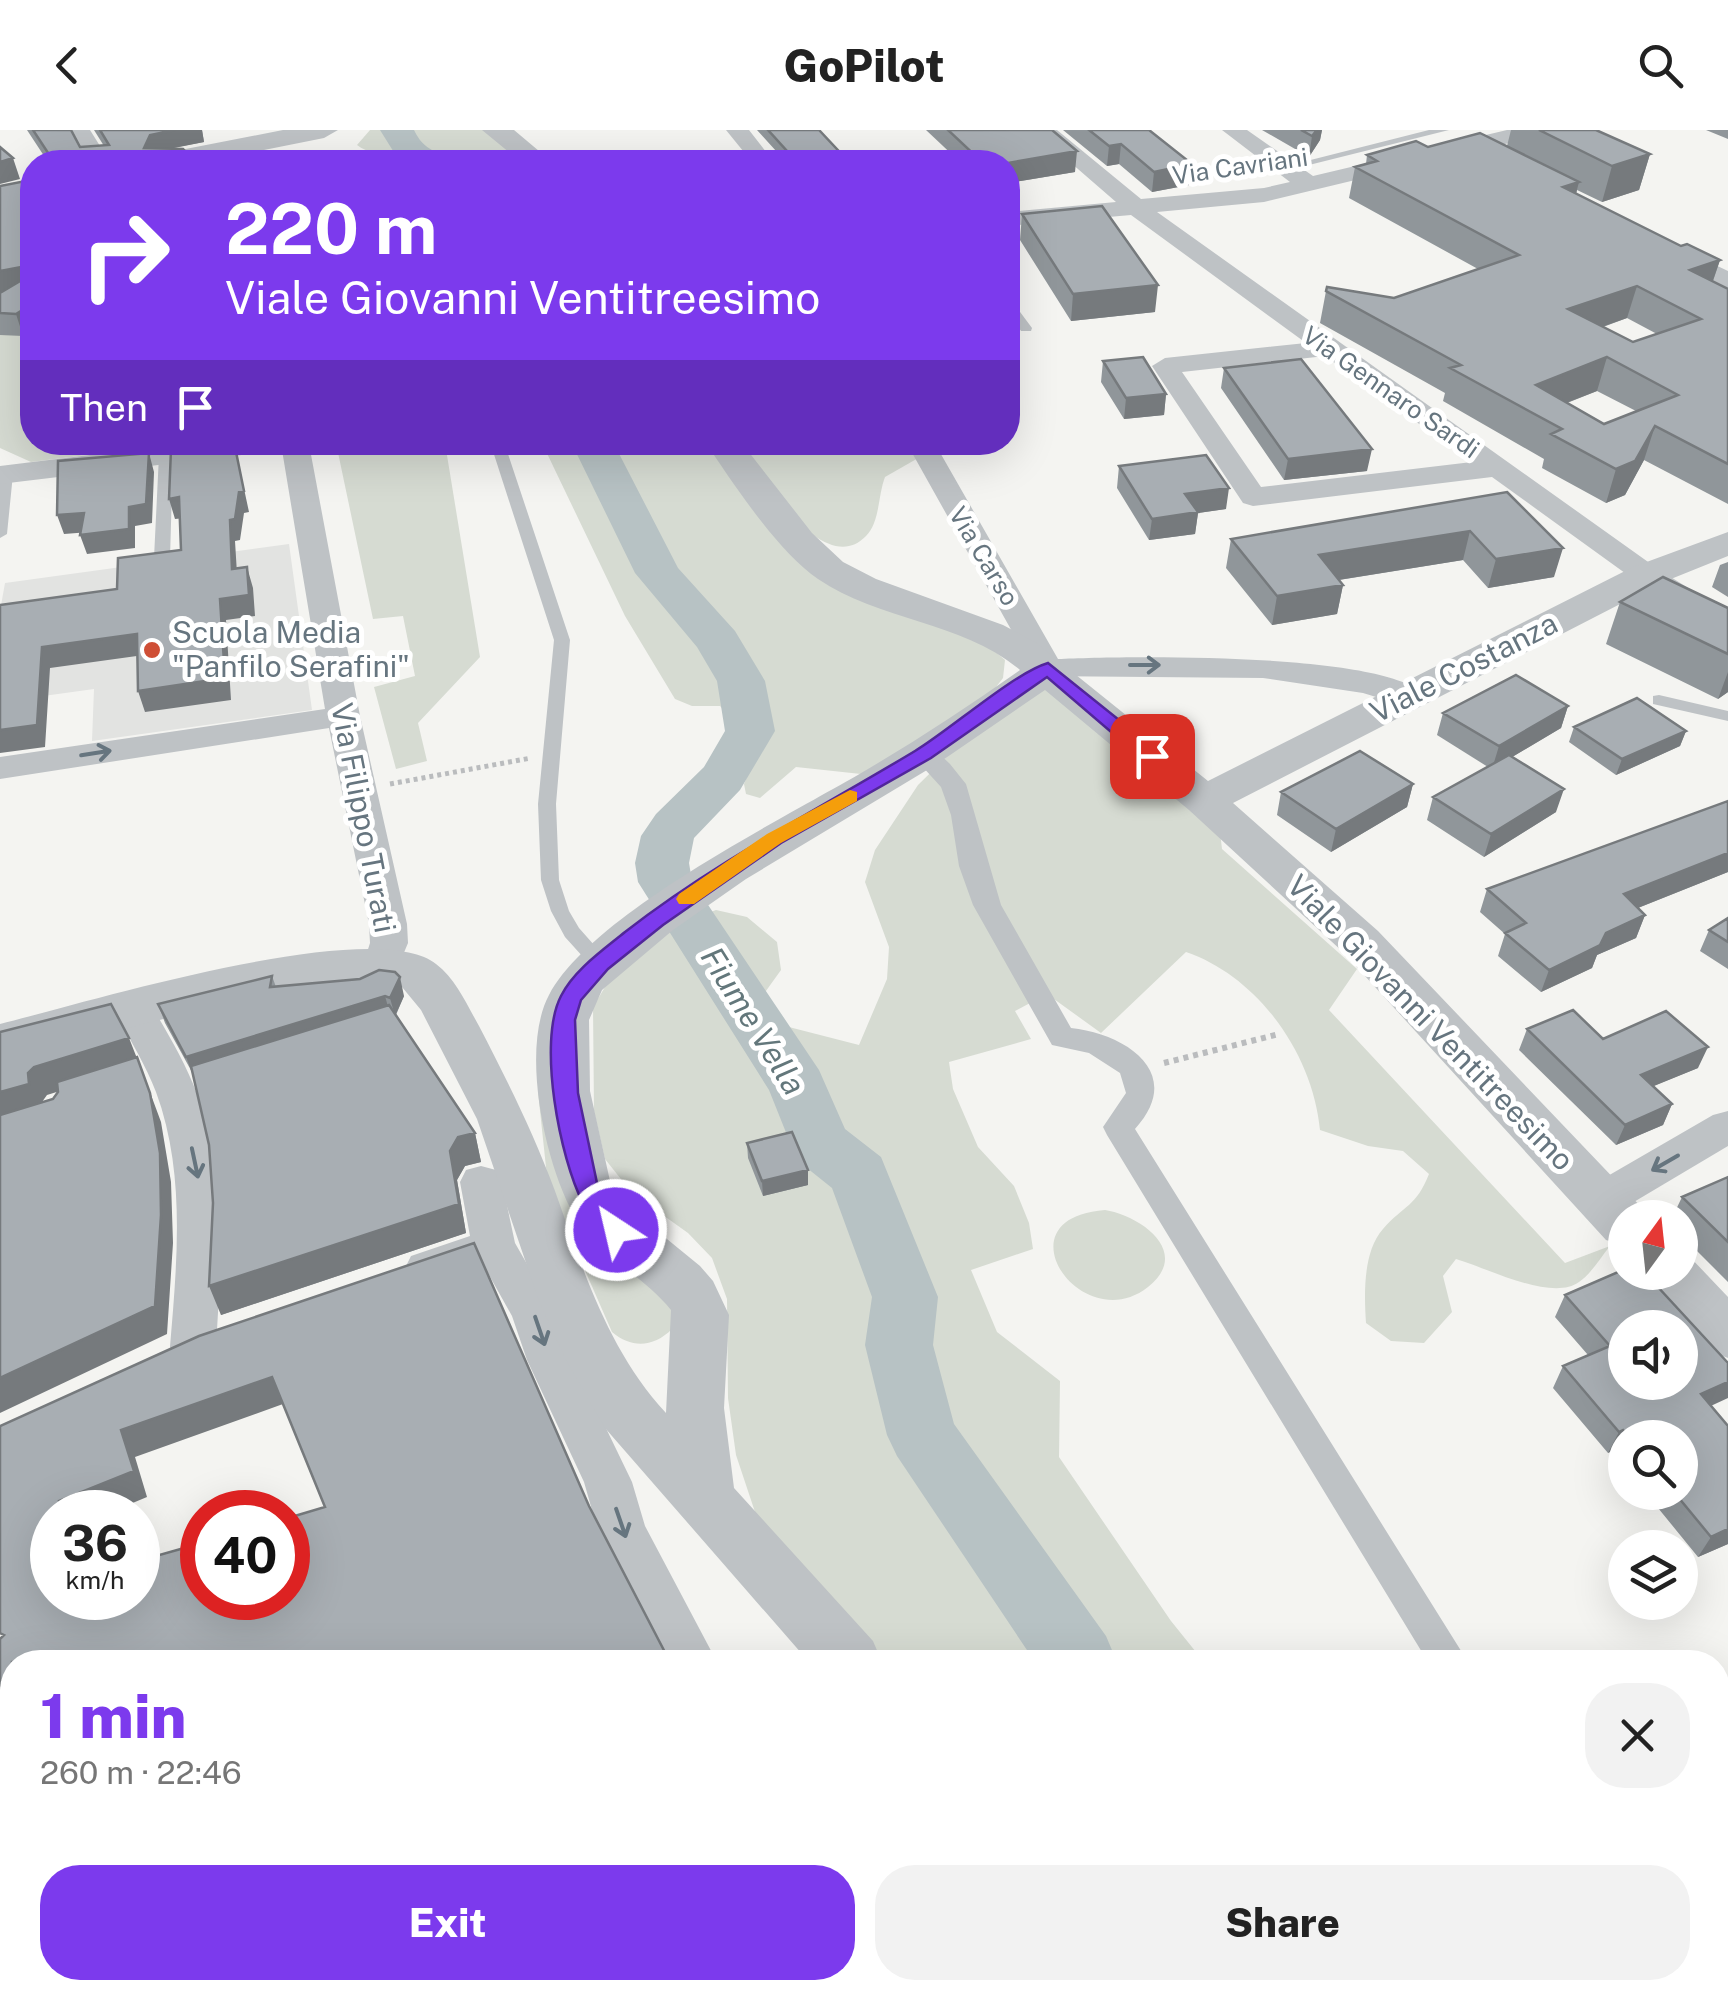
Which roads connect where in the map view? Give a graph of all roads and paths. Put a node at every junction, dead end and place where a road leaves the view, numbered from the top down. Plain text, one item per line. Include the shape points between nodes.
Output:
1 (324, 130) edge
2 (496, 130) edge
3 (737, 130) edge
4 (1044, 130) edge
5 (1234, 130) edge
6 (1443, 130) edge
7 (1534, 130) edge
8 (1468, 146) junction
9 (226, 150) edge
10 (522, 150) edge
11 (753, 150) edge
12 (1502, 164) edge
13 (1285, 168) junction
14 (1310, 185) junction
15 (1136, 207) junction
16 (1020, 218) edge
17 (1641, 236) edge
18 (1728, 281) edge
19 (1020, 320) edge
20 (1026, 328) dead end
21 (1329, 348) junction
22 (166, 455) joint
23 (297, 455) edge
24 (501, 455) edge
25 (732, 455) edge
26 (927, 455) edge
27 (1498, 468) junction
28 (3, 474) edge
29 (0, 534) edge
30 (1728, 543) edge
31 (162, 558) edge
32 (1647, 574) junction
33 (1728, 627) edge
34 (1048, 668) junction
35 (1408, 697) junction
36 (1658, 700) dead end
37 (343, 716) junction
38 (1728, 716) edge
39 (552, 754) junction
40 (924, 754) junction
41 (0, 768) edge
42 (428, 775) dead end
43 (1204, 800) junction
44 (600, 964) junction
45 (382, 965) junction
46 (134, 1008) junction
47 (1279, 1034) dead end
48 (0, 1042) edge
49 (1135, 1071) junction
50 (1728, 1126) edge
51 (481, 1182) dead end
52 (1630, 1200) edge
53 (1608, 1206) edge
54 (494, 1245) junction
55 (384, 1282) edge
56 (1687, 1290) edge
57 (242, 1329) edge
58 (700, 1331) junction
59 (1728, 1335) edge
60 (606, 1421) junction
61 (707, 1501) junction
62 (686, 1650) edge
63 (839, 1650) edge
64 (1442, 1650) edge

1 - 9 street
2 - 10 street
3 - 11 street
4 - 15 street, Via Gennaro Sardi
5 - 13 street
6 - 13 lane
7 - 8 street, Via Cavriani
8 - 12 street
8 - 14 street, Via Cavriani
13 - 14 street
14 - 15 street, Via Cavriani
15 - 16 street, Via Cavriani
15 - 21 street, Via Gennaro Sardi
17 - 18 street
19 - 20 lane
21 - 27 street, Via Gennaro Sardi
21 - 27 street via 1164,366 1253,498
22 - 28 street
22 - 31 lane
23 - 37 street, Via Filippo Turati
24 - 39 lane via 562,640
25 - 34 street, Viale Giovanni Ventitreesimo via 830,570 989,633
26 - 34 street, Via Carso
27 - 32 street, Via Gennaro Sardi
28 - 29 lane
30 - 32 street, Viale Costanza
32 - 33 street, Via Gennaro Sardi
32 - 35 street, Viale Costanza
34 -> 35 street via 1220,664 1380,686
34 - 40 street
34 - 43 street, Viale Giovanni Ventitreesimo
35 - 43 street, Viale Costanza
36 - 38 lane
41 -> 37 street
37 - 45 street, Via Filippo Turati via 388,924
39 - 42 path
39 - 44 lane via 550,880 572,932
40 - 44 street via 774,839
40 - 49 street via 960,794 980,888 1062,1036 1116,1050
43 - 53 street, Viale Giovanni Ventitreesimo via 1360,942
44 - 58 street via 571,997 564,1020 566,1093 585,1184 602,1216 631,1246 697,1298
45 - 46 street via 279,973
45 - 60 street via 418,974 440,1000 502,1119
46 - 48 street
46 -> 57 street via 170,1081 196,1164 201,1206 175,1354
47 - 49 path
49 - 64 street via 1138,1103 1118,1127
50 -> 52 street
51 - 54 street
54 - 55 street
54 -> 60 street via 534,1312 550,1360
56 - 59 street
58 - 60 street via 679,1362
58 - 61 street via 693,1435
60 - 61 street
60 -> 62 street via 608,1482 622,1531
61 - 63 street

